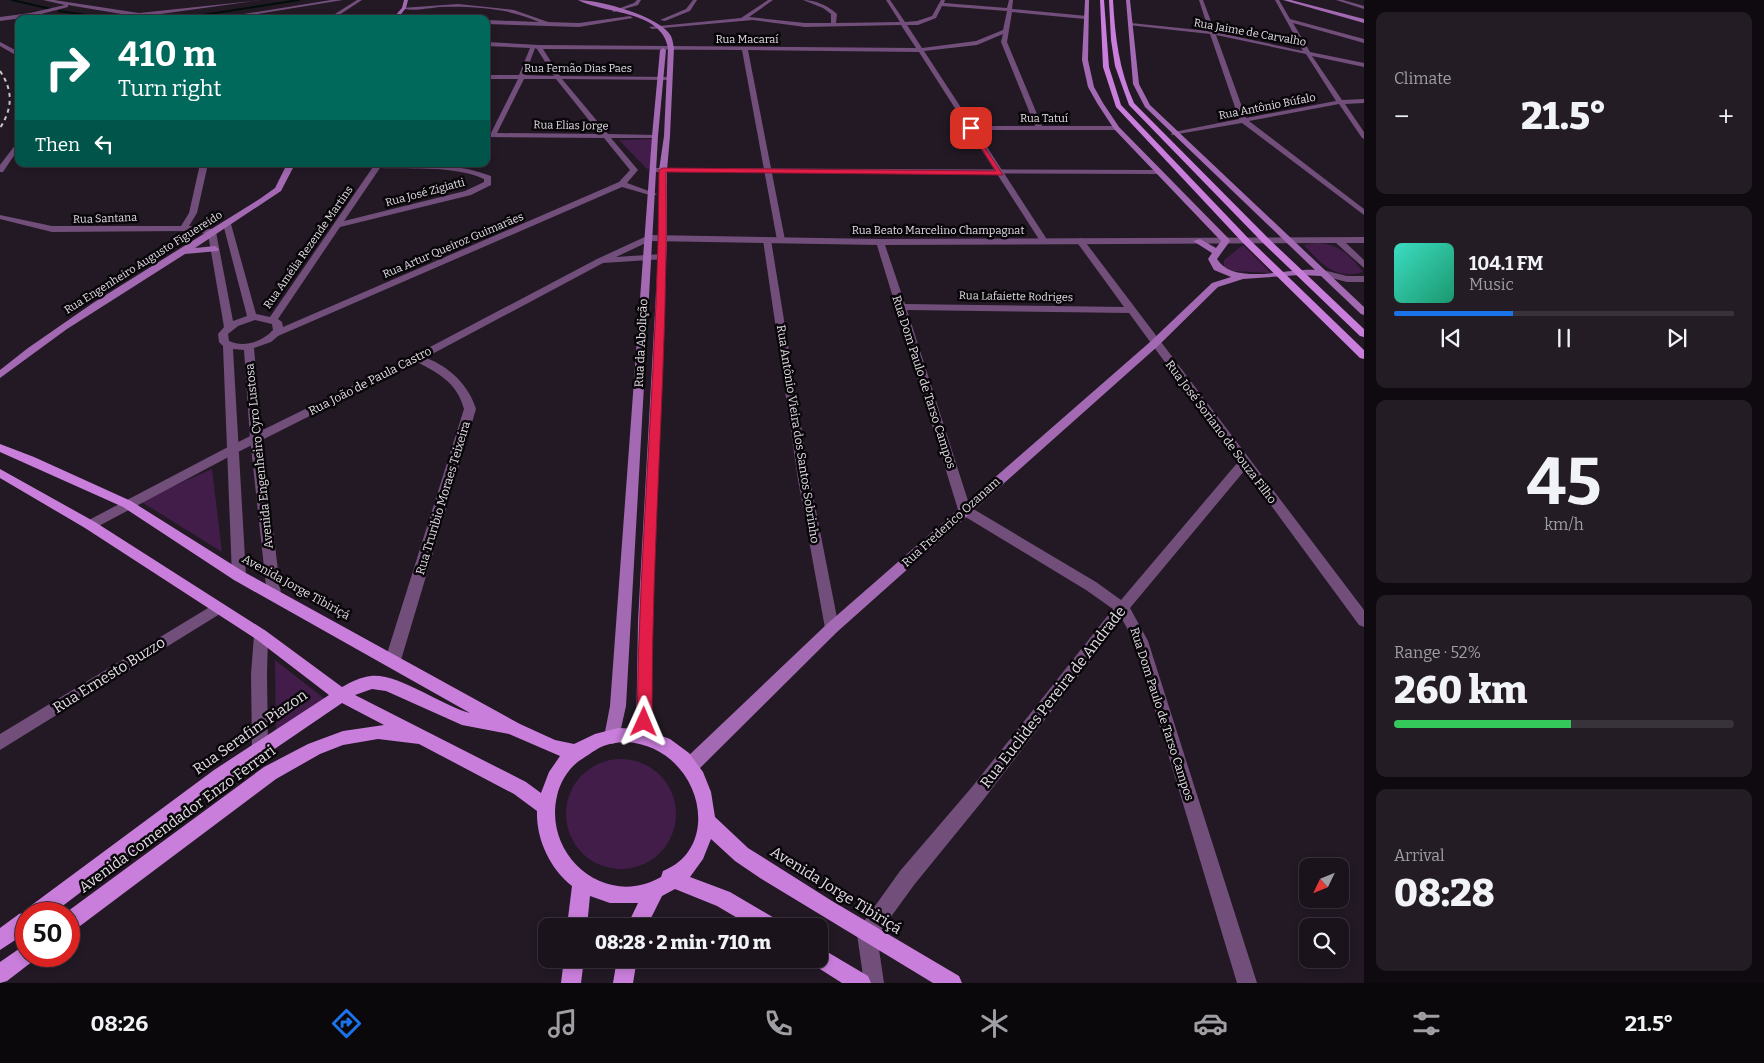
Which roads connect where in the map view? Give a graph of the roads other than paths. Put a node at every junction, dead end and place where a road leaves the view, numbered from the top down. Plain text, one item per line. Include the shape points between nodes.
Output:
1 (45, 0) edge
2 (260, 0) edge
3 (341, 0) edge
4 (360, 0) edge
5 (406, 0) edge
6 (580, 0) edge
7 (639, 0) edge
8 (695, 0) edge
9 (770, 0) edge
10 (805, 0) edge
11 (888, 0) edge
12 (1011, 0) edge
13 (1087, 0) edge
14 (1102, 0) edge
15 (1111, 0) edge
16 (1128, 0) edge
17 (1201, 0) edge
18 (1338, 0) edge
19 (942, 2) edge
20 (1281, 2) edge
21 (69, 5) junction
22 (364, 5) dead end
23 (404, 8) junction
24 (1364, 8) edge
25 (7, 10) dead end
26 (1009, 10) junction
27 (616, 11) junction
28 (261, 12) junction
29 (30, 15) joint
30 (241, 15) edge
31 (264, 15) edge
32 (336, 15) edge
33 (349, 15) edge
34 (398, 15) edge
35 (15, 17) edge
36 (1085, 17) junction
37 (630, 18) junction
38 (0, 19) edge
39 (742, 19) junction
40 (1289, 20) junction
41 (1364, 21) edge
42 (490, 22) edge
43 (547, 24) junction
44 (905, 24) junction
45 (652, 25) junction
46 (833, 25) junction
47 (1131, 25) junction
48 (1005, 31) junction
49 (1212, 33) junction
50 (1364, 41) edge
51 (0, 44) edge
52 (490, 44) edge
53 (536, 47) junction
54 (667, 48) junction
55 (745, 49) junction
56 (921, 50) junction
57 (1307, 52) junction
58 (15, 53) edge
59 (1364, 64) edge
60 (551, 66) junction
61 (526, 67) junction
62 (490, 77) edge
63 (520, 78) junction
64 (558, 78) junction
65 (664, 78) junction
66 (1364, 101) edge
67 (1339, 102) junction
68 (1243, 120) junction
69 (1354, 125) junction
70 (971, 128) junction
71 (1039, 128) junction
72 (1116, 128) junction
73 (1364, 130) edge
74 (1174, 134) junction
75 (490, 135) edge
76 (655, 136) junction
77 (607, 137) junction
78 (1364, 137) edge
79 (15, 148) edge
80 (203, 167) edge
81 (289, 167) edge
82 (378, 167) edge
83 (403, 167) edge
84 (0, 170) edge
85 (658, 170) junction
86 (767, 171) junction
87 (1159, 172) junction
88 (1000, 173) junction
89 (622, 184) junction
90 (653, 194) junction
91 (1364, 213) edge
92 (0, 217) edge
93 (227, 224) junction
94 (340, 225) junction
95 (184, 228) junction
96 (212, 232) junction
97 (649, 238) junction
98 (663, 238) junction
99 (767, 240) junction
100 (781, 240) junction
101 (1266, 240) junction
102 (1289, 240) junction
103 (1338, 240) junction
104 (1364, 240) edge
105 (1044, 241) junction
106 (1080, 241) junction
107 (1197, 241) junction
108 (1226, 241) junction
109 (1246, 241) junction
110 (880, 242) junction
111 (215, 249) junction
112 (179, 252) junction
113 (1216, 252) junction
114 (648, 258) junction
115 (662, 258) junction
116 (600, 261) junction
117 (1364, 265) edge
118 (1218, 268) junction
119 (1299, 272) junction
120 (1281, 274) junction
121 (1323, 274) junction
122 (1242, 276) junction
123 (1364, 279) edge
124 (1215, 285) junction
125 (900, 307) junction
126 (1131, 310) junction
127 (1364, 312) edge
128 (252, 318) junction
129 (273, 320) junction
130 (229, 327) junction
131 (275, 334) junction
132 (1364, 334) edge
133 (228, 344) junction
134 (1154, 344) junction
135 (249, 346) junction
136 (1364, 356) edge
137 (417, 358) junction
138 (0, 374) edge
139 (256, 438) junction
140 (0, 448) edge
141 (232, 450) junction
142 (1244, 463) junction
143 (0, 473) edge
144 (127, 504) junction
145 (964, 510) junction
146 (90, 525) junction
147 (239, 576) junction
148 (274, 595) junction
149 (218, 608) junction
150 (1122, 608) junction
151 (1364, 621) edge
152 (832, 628) junction
153 (261, 635) junction
154 (393, 660) junction
155 (341, 695) junction
156 (514, 730) junction
157 (612, 737) junction
158 (644, 737) junction
159 (427, 738) junction
160 (0, 743) edge
161 (260, 748) junction
162 (578, 753) junction
163 (691, 765) junction
164 (545, 806) junction
165 (708, 821) junction
166 (663, 883) junction
167 (582, 884) junction
168 (52, 902) edge
169 (80, 914) edge
170 (578, 918) edge
171 (642, 918) edge
172 (755, 918) edge
173 (15, 929) edge
174 (867, 934) junction
175 (0, 940) edge
176 (15, 962) edge
177 (828, 963) edge
178 (573, 968) edge
179 (626, 968) edge
180 (0, 974) edge
181 (571, 983) edge
182 (623, 983) edge
183 (861, 983) edge
184 (874, 983) edge
185 (952, 983) edge
186 (1247, 983) edge

1 - 21 street
2 - 21 street via 146,15
3 - 28 street
4 - 32 street
5 - 23 main road
6 - 27 main road
7 - 27 street
8 - 45 street via 692,7 677,16
9 - 39 street
10 - 46 street via 834,14
11 - 44 street
12 - 26 street
13 - 36 main road
14 - 109 main road via 1102,33 1109,83 1118,106
15 - 101 main road via 1112,31 1121,82 1131,104
16 - 47 main road
17 - 49 street
18 - 24 street
19 - 26 street
19 - 44 street via 934,17
20 - 40 street
20 - 41 main road via 1301,4
21 - 29 street
22 - 33 street
23 - 34 main road
23 - 43 street via 478,8 527,15
25 - 29 street
26 - 36 street
26 - 48 street
27 - 37 main road
27 - 45 main road
28 - 30 street
28 - 31 street
35 - 38 street
36 - 72 main road via 1087,74 1100,104
37 - 43 street via 593,24
37 - 45 main road
39 - 45 street
39 - 46 street
40 - 50 street
40 - 57 street
42 - 43 street
44 - 46 street
44 - 56 street
45 - 54 main road via 662,35
47 - 49 street, Rua Jaime de Carvalho
47 - 74 main road via 1132,53 1140,94
48 - 56 street, Rua Macaraí via 977,43
48 - 71 street via 1006,51
49 - 57 street, Rua Jaime de Carvalho
49 - 68 street
51 - 58 street
52 - 53 street, Rua Macaraí
53 - 54 street, Rua Macaraí
53 - 60 street
53 - 61 street
54 - 55 street, Rua Macaraí
54 - 65 main road, Rua da Abolição
55 - 56 street, Rua Macaraí
55 - 86 street
56 - 70 street
57 - 59 street, Rua Jaime de Carvalho
57 - 67 street
60 - 61 street
60 - 64 street
61 - 63 street
62 - 63 street, Rua Fernão Dias Paes
63 - 64 street, Rua Fernão Dias Paes
63 - 75 street
64 - 65 street, Rua Fernão Dias Paes
64 - 77 street
65 - 76 main road, Rua da Abolição
65 - 85 main road, Rua da Abolição via 667,136
66 - 67 street, Rua Antônio Búfalo
67 - 68 street, Rua Antônio Búfalo
67 - 69 street
68 - 74 street, Rua Antônio Búfalo
68 - 91 street
69 - 73 street
69 - 78 street
70 - 71 street, Rua Tatuí
70 - 88 street
71 - 72 street, Rua Tatuí
72 - 87 main road
74 - 102 main road
75 - 77 street, Rua Elias Jorge
76 - 77 street, Rua Elias Jorge
76 - 85 main road, Rua da Abolição
77 - 89 street, Rua Artur Queiroz Guimarães via 634,170
79 - 84 street
80 - 95 street via 193,213
81 - 93 main road, Rua Engenheiro Augusto Figuereido via 278,189
82 - 94 street, Rua Amélia Rezende Martins
83 - 94 street, Rua José Zigiatti via 474,173 488,178 488,183 468,193
85 - 86 street
85 - 90 main road, Rua da Abolição
85 - 98 main road, Rua da Abolição
86 - 88 street
86 - 100 street
87 - 88 street
87 - 108 main road
88 - 105 street
89 - 90 street
89 - 131 street, Rua Artur Queiroz Guimarães
90 - 97 main road, Rua da Abolição
92 - 95 street, Rua Santana via 52,229
93 - 96 main road, Rua Engenheiro Augusto Figuereido
93 - 128 street
94 - 129 street, Rua Amélia Rezende Martins
95 - 96 street, Rua Santana
96 - 111 street
96 - 112 main road, Rua Engenheiro Augusto Figuereido
97 - 98 street, Rua Beato Marcelino Champagnat
97 - 114 main road, Rua da Abolição
97 - 116 street, Rua João de Paula Castro
98 - 99 street, Rua Beato Marcelino Champagnat
98 - 115 main road, Rua da Abolição
99 - 100 street, Rua Beato Marcelino Champagnat
99 - 152 street, Rua Antônio Vieira dos Santos Sobrinho via 804,480
100 - 110 street, Rua Beato Marcelino Champagnat
101 - 102 street
101 - 109 street
101 - 119 main road
102 - 103 street
102 - 121 main road
103 - 104 street
103 - 117 street
105 - 106 street, Rua Beato Marcelino Champagnat
105 - 110 street, Rua Beato Marcelino Champagnat
106 - 107 street, Rua Beato Marcelino Champagnat
106 - 126 street, Rua José Soriano de Souza Filho
107 - 108 street, Rua Beato Marcelino Champagnat
107 - 113 main road
108 - 109 street
108 - 113 main road
109 - 120 main road
110 - 125 street, Rua Dom Paulo de Tarso Campos
111 - 112 main road
111 - 130 street
112 - 138 main road, Rua Engenheiro Augusto Figuereido via 53,332
113 - 118 main road via 1212,259
114 - 115 street
114 - 116 street
114 - 157 main road, Rua da Abolição via 618,700
115 - 158 main road, Rua da Abolição via 645,620
116 - 137 street, Rua João de Paula Castro
118 - 122 main road, Rua Frederico Ozanam
118 - 124 main road
119 - 120 main road, Rua Frederico Ozanam
119 - 121 main road, Rua Frederico Ozanam
119 - 132 main road
120 - 122 main road, Rua Frederico Ozanam
120 - 136 main road
121 - 123 street
121 - 127 main road
122 - 124 main road, Rua Frederico Ozanam
124 - 134 main road, Rua Frederico Ozanam
125 - 126 street, Rua Lafaiette Rodriges
125 - 145 street, Rua Dom Paulo de Tarso Campos
126 - 134 street, Rua José Soriano de Souza Filho
128 - 129 street
128 - 130 street
129 - 131 street via 278,326
130 - 133 street, Avenida Engenheiro Cyro Lustosa via 222,338
131 - 135 street, Rua Artur Queiroz Guimarães
133 - 135 street
133 - 141 street, Avenida Engenheiro Cyro Lustosa
134 - 142 street, Rua José Soriano de Souza Filho
134 - 145 main road, Rua Frederico Ozanam
135 - 139 street, Avenida Engenheiro Cyro Lustosa
137 - 139 street, Rua João de Paula Castro
137 - 154 street, Rua Truribio Moraes Teixeira via 446,373 463,387 470,409
139 - 141 street, Rua João de Paula Castro
139 - 148 street, Avenida Engenheiro Cyro Lustosa
140 - 144 main road, Avenida Jorge Tibiriçá
141 - 144 street, Rua João de Paula Castro
141 - 147 street, Avenida Engenheiro Cyro Lustosa
142 - 150 street, Rua Euclides Pereira de Andrade
142 - 151 street, Rua José Soriano de Souza Filho
143 - 146 main road
144 - 146 street, Rua João de Paula Castro
144 - 147 main road, Avenida Jorge Tibiriçá
145 - 150 street, Rua Dom Paulo de Tarso Campos
145 - 152 main road, Rua Frederico Ozanam
146 - 149 main road
147 - 148 main road, Avenida Jorge Tibiriçá
148 - 154 main road, Avenida Jorge Tibiriçá
149 - 153 main road
149 - 160 street, Rua Ernesto Buzzo
150 - 174 street, Rua Euclides Pereira de Andrade via 907,878
150 - 186 street, Rua Dom Paulo de Tarso Campos via 1141,641
152 - 163 main road, Rua Frederico Ozanam
153 - 155 main road
153 - 161 street
154 - 156 main road, Avenida Jorge Tibiriçá
155 - 156 main road, Rua Serafim Piazon via 372,682 388,685 462,718
155 - 159 main road
155 - 161 main road, Rua Serafim Piazon
156 - 162 main road, Avenida Jorge Tibiriçá via 553,747
157 - 158 main road
157 - 162 main road
158 - 163 main road via 669,746
159 - 164 main road via 520,788
159 - 169 main road, Avenida Comendador Enzo Ferrari via 378,732 343,738 314,749 270,772
161 - 168 main road, Rua Serafim Piazon
162 - 164 main road via 562,767 551,785
163 - 165 main road via 706,797
164 - 167 main road via 545,829 552,853 567,873
165 - 166 main road via 700,846 685,868
165 - 174 main road, Avenida Jorge Tibiriçá via 726,843 748,860
166 - 167 main road via 638,893 612,894
166 - 171 main road
166 - 172 main road via 715,895
167 - 170 main road
173 - 175 main road
174 - 184 street
174 - 185 main road, Avenida Jorge Tibiriçá
176 - 180 main road
177 - 183 main road
178 - 181 main road
179 - 182 main road

